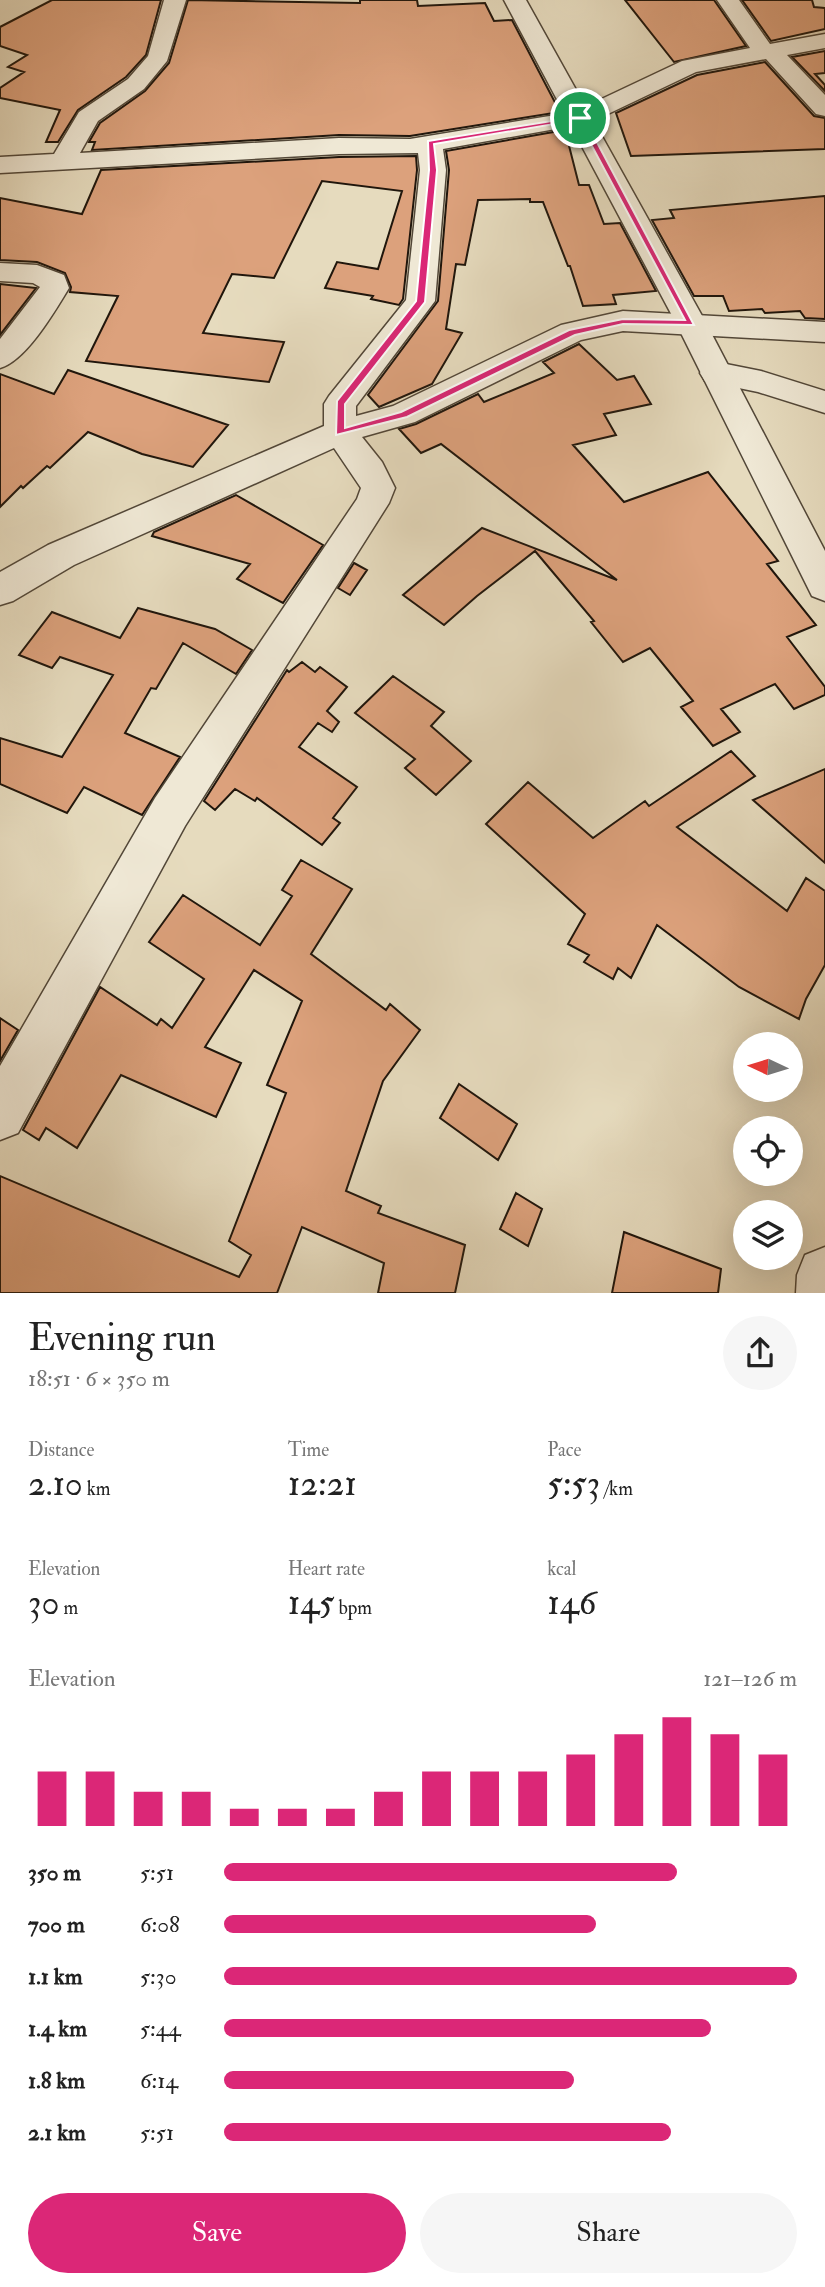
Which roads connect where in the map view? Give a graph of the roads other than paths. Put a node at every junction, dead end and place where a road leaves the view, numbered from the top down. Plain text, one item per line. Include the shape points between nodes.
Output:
1 (175, 0) edge
2 (515, 0) edge
3 (728, 0) edge
4 (825, 41) edge
5 (767, 52) junction
6 (825, 109) edge
7 (580, 118) junction
8 (430, 142) junction
9 (62, 162) junction
10 (0, 165) edge
11 (0, 272) edge
12 (691, 323) junction
13 (825, 332) edge
14 (0, 358) edge
15 (716, 373) junction
16 (825, 402) edge
17 (340, 432) junction
18 (825, 586) edge
19 (0, 590) edge
20 (0, 1115) edge
21 (825, 1275) edge
22 (824, 1293) edge

1 - 9 street via 159,56 149,71 88,117
2 - 7 street
3 - 5 street
4 - 5 street
5 - 6 street
5 - 7 street via 690,66
7 - 8 street
7 - 12 street
8 - 9 street via 410,147 339,146
8 - 17 street via 433,170 420,302 340,404
9 - 10 street
11 - 14 street via 47,276 55,288
12 - 13 street
12 - 15 street
12 - 17 street via 623,321 572,332 404,414
15 - 16 street
15 - 18 street
17 - 19 street via 61,555
17 - 20 street via 378,488 372,503 170,812
21 - 22 street

